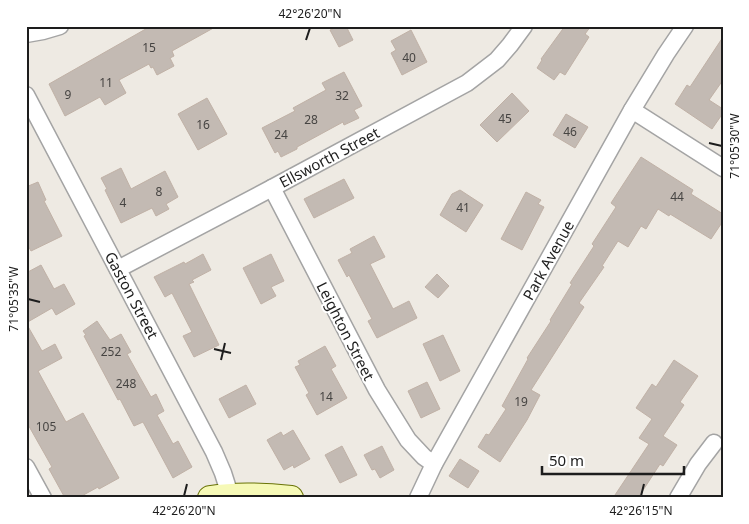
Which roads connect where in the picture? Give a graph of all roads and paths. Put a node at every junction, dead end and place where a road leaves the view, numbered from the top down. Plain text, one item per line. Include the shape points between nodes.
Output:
1 (60, 26) edge
2 (524, 26) edge
3 (685, 26) edge
4 (26, 34) edge
5 (26, 96) edge
6 (632, 110) junction
7 (723, 168) edge
8 (272, 188) junction
9 (118, 269) junction
10 (714, 443) dead end
11 (434, 464) junction
12 (26, 467) edge
13 (224, 497) edge
14 (43, 498) edge
15 (291, 498) edge
16 (418, 498) edge
17 (678, 498) edge

1 - 4 street
2 - 8 street, Ellsworth Street via 497,60 467,83
3 - 6 street, Park Avenue
5 - 9 street, Gaston Street
6 - 7 street
6 - 11 street, Park Avenue
8 - 9 street, Ellsworth Street
8 - 11 street, Leighton Street via 377,390 408,440
9 - 13 street, Gaston Street via 214,452 223,473
10 - 17 street
11 - 16 street, Park Avenue
12 - 14 street
13 - 15 street

